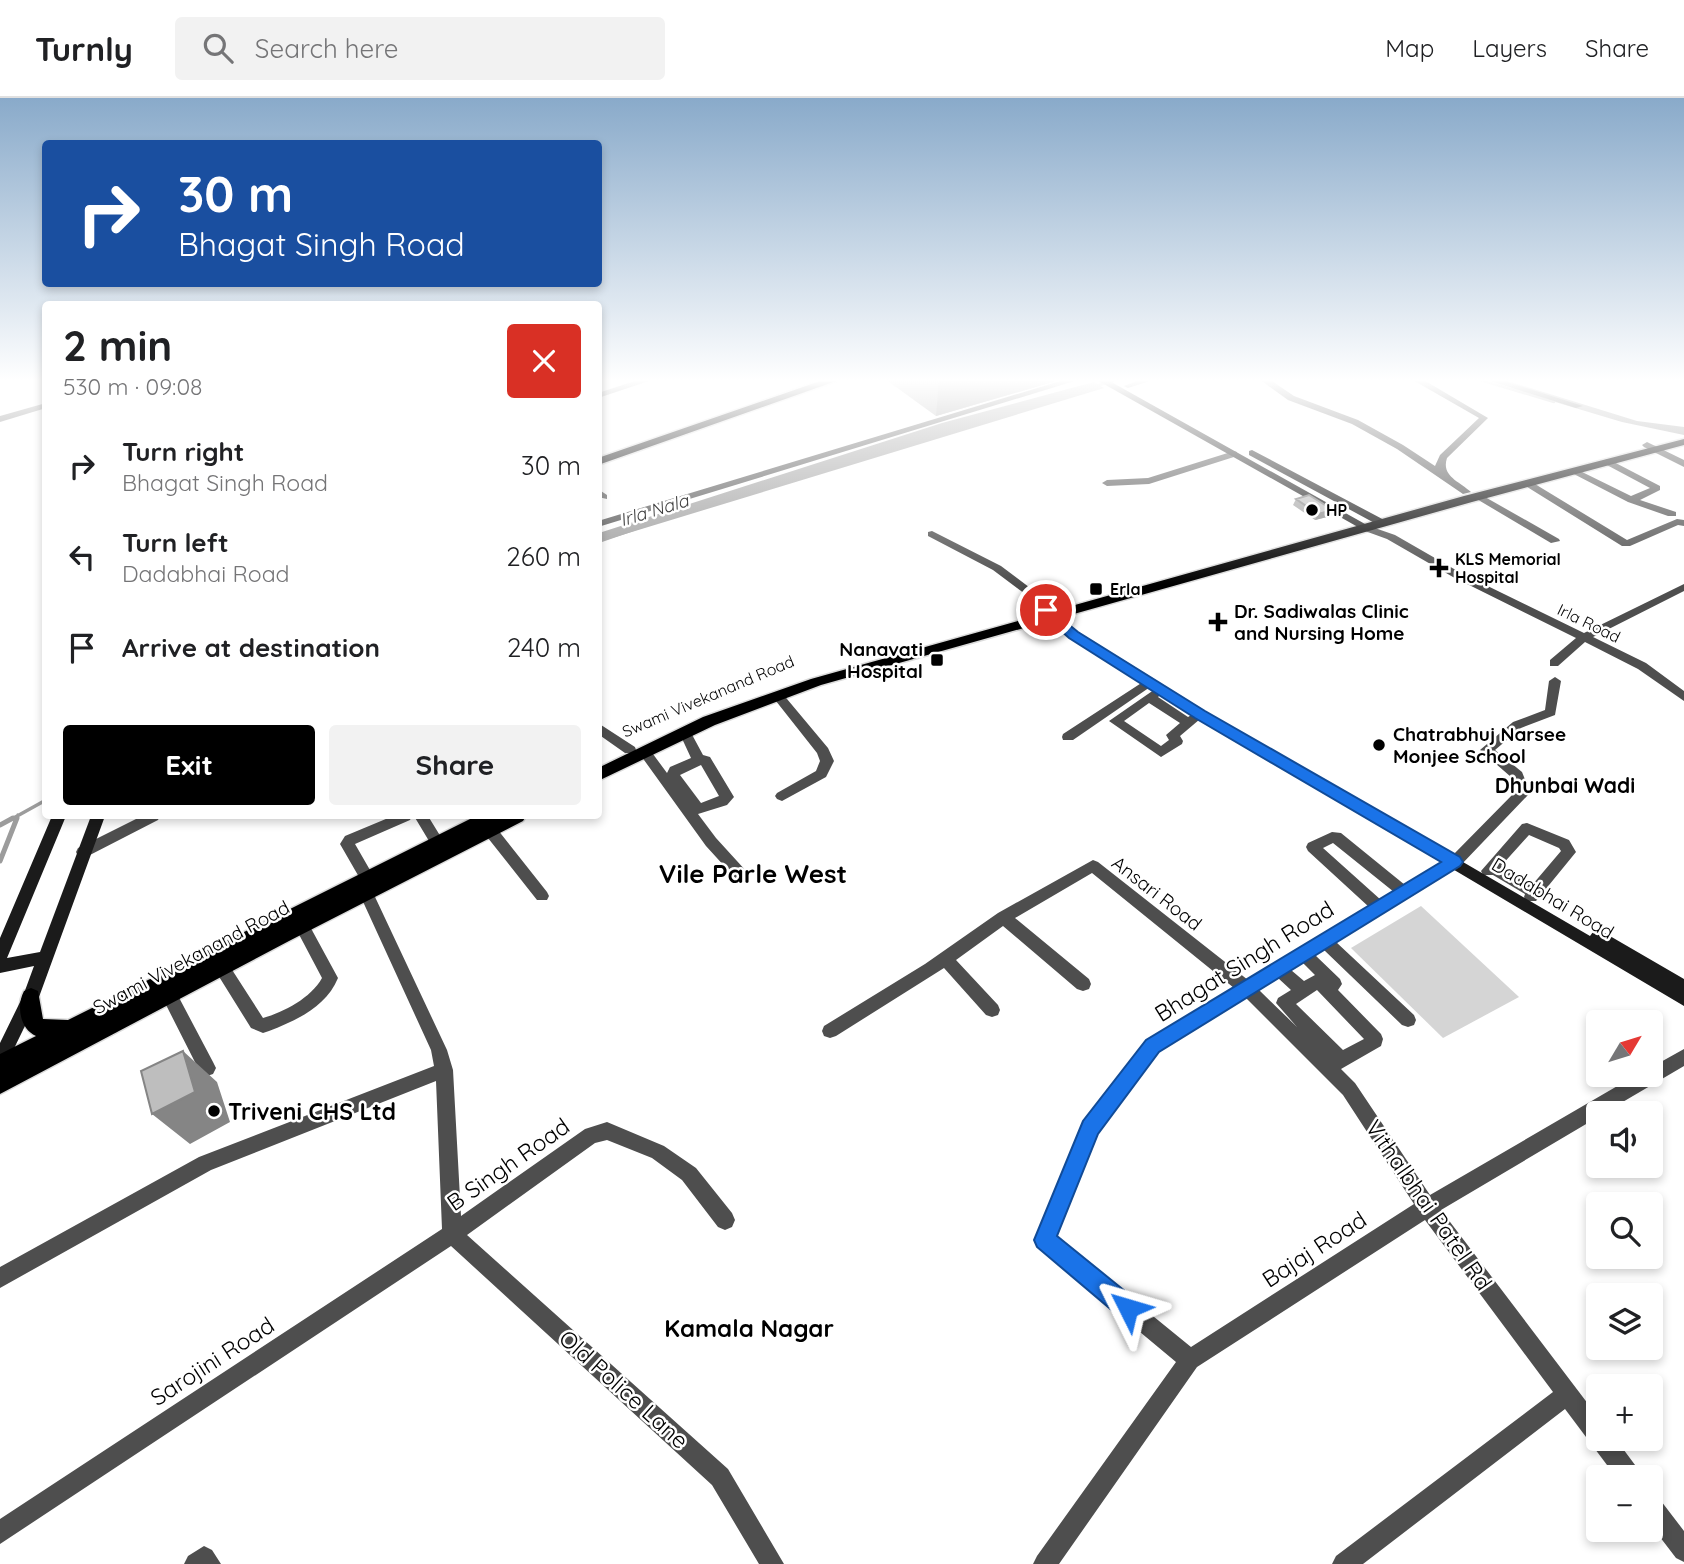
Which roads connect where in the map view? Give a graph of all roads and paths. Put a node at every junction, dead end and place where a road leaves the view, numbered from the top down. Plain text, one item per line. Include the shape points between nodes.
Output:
1 (640, 447) edge
2 (851, 447) edge
3 (1223, 447) edge
4 (1231, 447) edge
5 (1400, 447) edge
6 (1453, 447) edge
7 (1650, 447) edge
8 (1651, 447) edge
9 (1652, 447) edge
10 (1234, 454) junction
11 (602, 461) edge
12 (1608, 462) junction
13 (1684, 464) edge
14 (1573, 471) junction
15 (1442, 474) junction
16 (1107, 483) dead end
17 (1527, 483) junction
18 (1472, 494) junction
19 (1631, 500) junction
20 (1672, 514) dead end
21 (602, 523) edge
22 (1370, 523) junction
23 (1684, 523) edge
24 (932, 534) dead end
25 (1555, 541) dead end
26 (1684, 587) edge
27 (1050, 611) junction
28 (1583, 638) junction
29 (1554, 663) dead end
30 (1555, 681) dead end
31 (1155, 686) junction
32 (778, 696) junction
33 (1149, 697) junction
34 (1684, 698) edge
35 (1112, 714) junction
36 (1200, 714) junction
37 (1189, 723) junction
38 (602, 729) edge
39 (685, 732) junction
40 (1068, 737) dead end
41 (637, 751) junction
42 (699, 760) dead end
43 (602, 763) edge
44 (602, 773) edge
45 (782, 796) dead end
46 (59, 819) edge
47 (97, 819) edge
48 (147, 819) edge
49 (398, 819) edge
50 (423, 819) edge
51 (490, 822) edge
52 (437, 842) junction
53 (83, 852) junction
54 (1457, 858) junction
55 (1489, 869) junction
56 (742, 876) dead end
57 (364, 883) junction
58 (1533, 895) junction
59 (542, 896) dead end
60 (1390, 897) junction
61 (1003, 917) junction
62 (302, 925) junction
63 (1324, 940) junction
64 (1303, 953) junction
65 (0, 956) edge
66 (45, 958) junction
67 (946, 959) junction
68 (1348, 962) junction
69 (0, 966) edge
70 (221, 967) junction
71 (1278, 968) junction
72 (1326, 976) junction
73 (1083, 985) dead end
74 (1684, 987) edge
75 (1246, 988) junction
76 (1302, 990) junction
77 (169, 995) junction
78 (31, 997) junction
79 (1684, 999) edge
80 (992, 1010) dead end
81 (1408, 1020) dead end
82 (69, 1029) junction
83 (830, 1031) dead end
84 (1384, 1033) dead end
85 (1305, 1034) junction
86 (1684, 1057) edge
87 (0, 1063) edge
88 (1334, 1064) junction
89 (207, 1068) dead end
90 (444, 1070) junction
91 (0, 1084) edge
92 (1427, 1207) junction
93 (725, 1220) dead end
94 (452, 1234) junction
95 (0, 1278) edge
96 (1190, 1360) junction
97 (1567, 1394) junction
98 (1586, 1419) edge
99 (1610, 1451) edge
100 (1621, 1465) edge
101 (1663, 1522) edge
102 (0, 1532) edge
103 (1684, 1550) edge
104 (196, 1564) edge
105 (209, 1564) edge
106 (772, 1564) edge
107 (1045, 1564) edge
108 (1344, 1564) edge

1 - 11 main road
2 - 21 street
3 - 10 main road
4 - 22 main road
5 - 15 street
6 - 15 street via 1443,457
7 - 18 main road, Swami Vivekanand Road
8 - 12 main road, Swami Vivekanand Road
9 - 13 street
10 - 16 street via 1149,481
10 - 22 main road
12 - 14 main road, Swami Vivekanand Road
12 - 19 street via 1657,488
14 - 17 main road, Swami Vivekanand Road
14 - 19 street
15 - 18 street
17 - 18 main road, Swami Vivekanand Road
17 - 23 street via 1626,544
18 - 22 main road, Swami Vivekanand Road
18 - 25 street
19 - 20 street
22 - 27 main road, Swami Vivekanand Road
22 - 28 street, Irla Road via 1457,575
24 - 27 street via 997,568
26 - 28 street
27 - 31 main road, Dadabhai Road via 1073,635
27 - 32 main road, Swami Vivekanand Road
27 - 41 main road, Swami Vivekanand Road via 804,676 761,691
27 - 54 main road, Dadabhai Road
28 - 29 street
28 - 34 street, Irla Road via 1642,666
30 - 54 street, Bhagat Singh Road via 1551,712 1517,725 1486,750 1517,775 1523,793
31 - 33 street
31 - 35 street
31 - 36 main road, Dadabhai Road
32 - 39 main road, Swami Vivekanand Road
32 - 45 street via 827,761 821,774
33 - 35 street
33 - 37 street
35 - 37 street via 1116,723 1161,752 1177,741 1172,735
35 - 40 street
36 - 37 street
36 - 54 main road, Dadabhai Road
38 - 41 street
39 - 41 main road, Swami Vivekanand Road
39 - 42 street
41 - 43 main road, Swami Vivekanand Road
41 - 44 main road, Swami Vivekanand Road
41 - 56 street
46 - 65 main road
47 - 53 main road
48 - 53 street
49 - 57 street via 349,840
50 - 52 street
51 - 52 main road, Swami Vivekanand Road
51 - 57 main road, Swami Vivekanand Road
51 - 59 street
52 - 57 main road, Swami Vivekanand Road
53 - 66 main road
54 - 55 main road, Dadabhai Road
54 - 60 street, Bhagat Singh Road
54 - 79 main road, Dadabhai Road
55 - 58 street
55 - 58 street via 1527,828 1564,844 1569,852
57 - 62 main road, Swami Vivekanand Road
57 - 82 main road, Swami Vivekanand Road
57 - 90 street
58 - 74 main road, Dadabhai Road
60 - 60 street via 1313,847 1336,837
60 - 63 street, Bhagat Singh Road
61 - 67 street
61 - 73 street
61 - 75 street, Ansari Road via 1093,866
62 - 70 main road, Swami Vivekanand Road
62 - 70 street via 330,978 329,986 275,1022 257,1023
63 - 64 street, Bhagat Singh Road
63 - 68 street
64 - 71 street, Bhagat Singh Road
64 - 72 street
66 - 69 main road
66 - 78 main road
67 - 80 street
67 - 83 street
68 - 72 street
68 - 81 street
70 - 77 main road, Swami Vivekanand Road
71 - 75 street, Bhagat Singh Road
71 - 76 street
72 - 84 street
75 - 85 street, Vithalbhai Patel Rd
75 - 96 street, Bhagat Singh Road via 1153,1046 1091,1128 1045,1240
76 - 85 street via 1284,1003
76 - 88 street via 1319,982 1374,1036 1375,1041
77 - 89 street
77 - 91 main road, Swami Vivekanand Road
78 - 82 main road via 32,1022 40,1028
78 - 87 main road
82 - 87 main road, Swami Vivekanand Road
85 - 88 street, Vithalbhai Patel Rd
86 - 92 street, Bajaj Road
88 - 92 street, Vithalbhai Patel Rd
90 - 94 street
90 - 95 street via 205,1163
92 - 96 street, Bajaj Road
92 - 97 street, Vithalbhai Patel Rd
93 - 94 street, B Singh Road via 689,1174 658,1152 607,1131 591,1135
94 - 102 street, Sarojini Road
94 - 106 street, Old Police Lane via 720,1477
96 - 107 street, Bajaj Road
97 - 98 street, Vithalbhai Patel Rd
97 - 108 street
99 - 100 street, Vithalbhai Patel Rd
101 - 103 street
104 - 105 street via 204,1558

